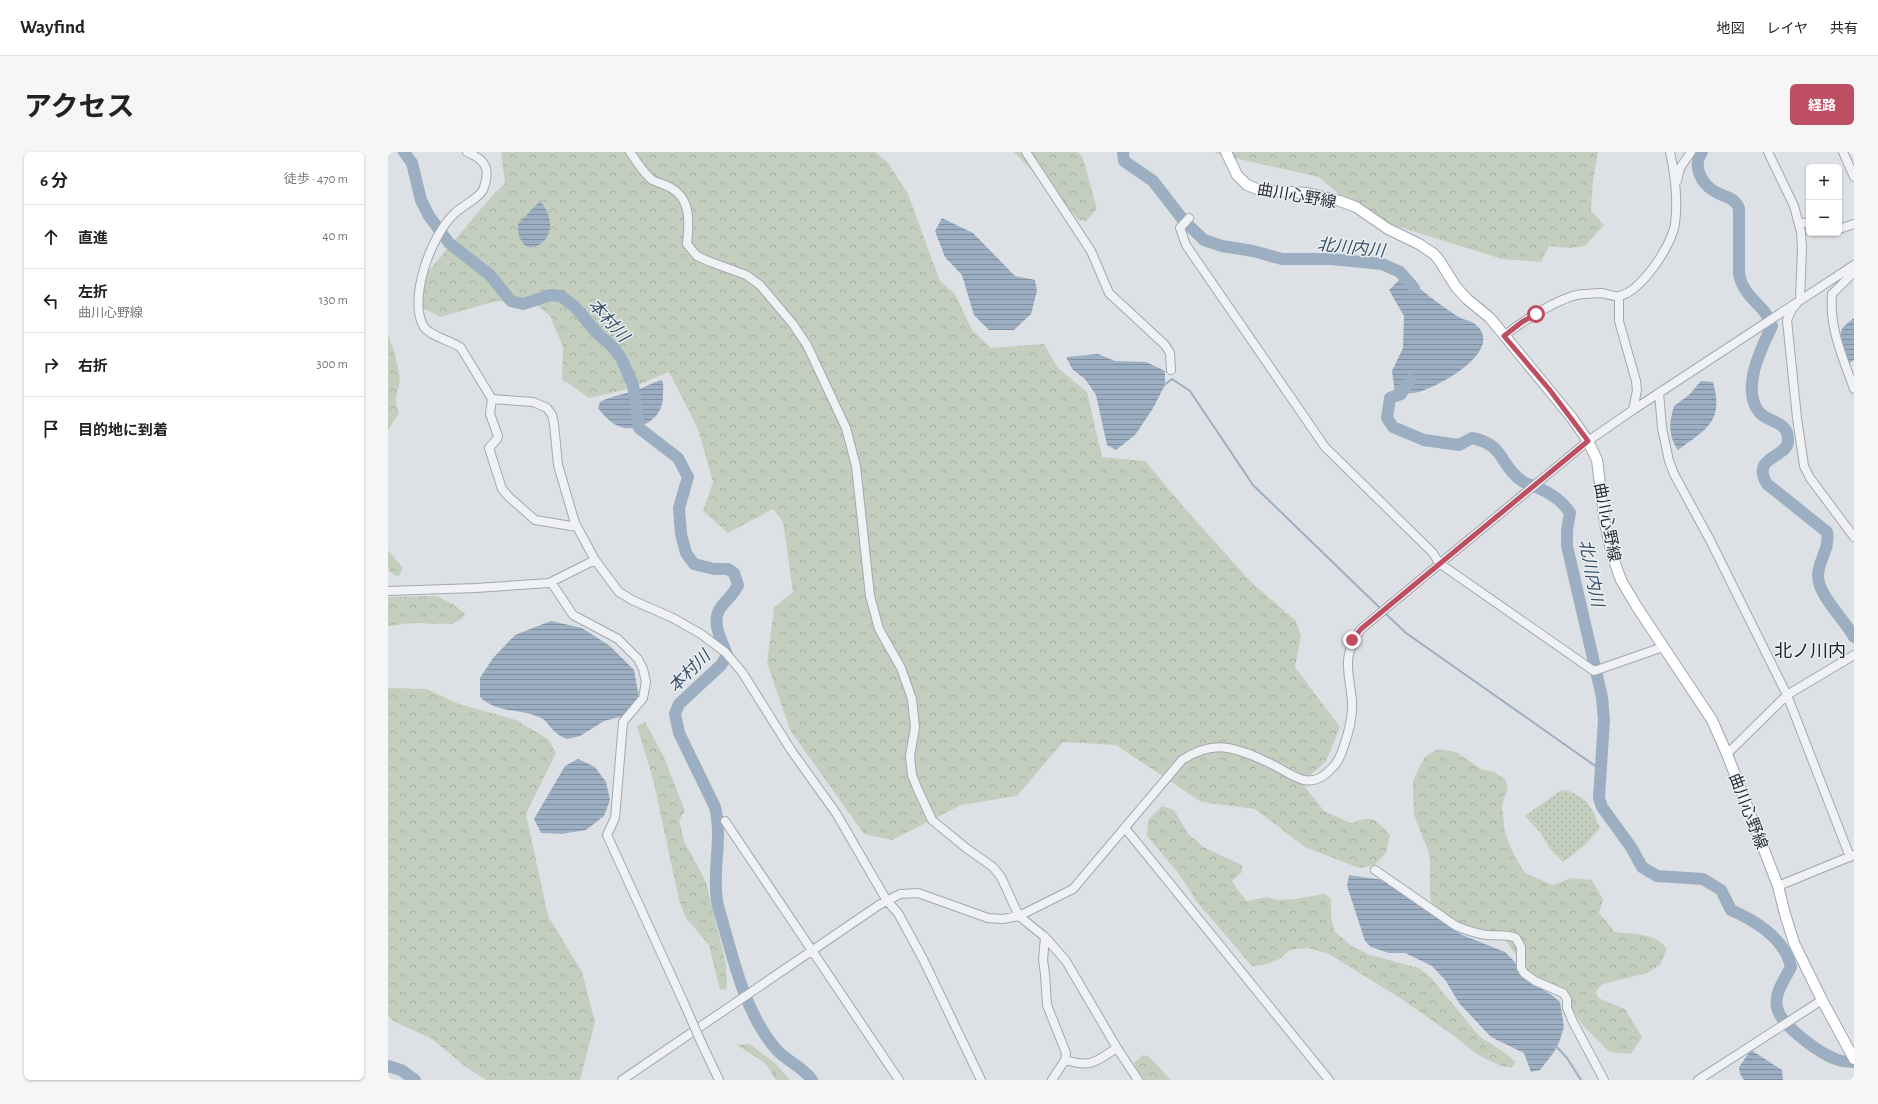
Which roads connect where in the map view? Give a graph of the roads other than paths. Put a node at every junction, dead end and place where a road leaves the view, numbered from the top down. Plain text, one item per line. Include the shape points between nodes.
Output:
1 (467, 152) edge
2 (630, 152) edge
3 (1026, 152) edge
4 (1226, 152) edge
5 (1670, 152) edge
6 (1691, 152) edge
7 (1768, 152) edge
8 (1843, 152) edge
9 (1854, 177) edge
10 (1675, 188) junction
11 (1189, 218) dead end
12 (1806, 223) edge
13 (1800, 224) junction
14 (1854, 224) edge
15 (1842, 228) edge
16 (1854, 265) edge
17 (1854, 272) edge
18 (1619, 296) junction
19 (1800, 300) junction
20 (1504, 336) junction
21 (1170, 370) dead end
22 (1854, 389) edge
23 (1659, 393) junction
24 (492, 399) junction
25 (1633, 410) junction
26 (1588, 441) junction
27 (577, 527) junction
28 (1854, 537) edge
29 (595, 560) junction
30 (1439, 563) junction
31 (551, 582) junction
32 (388, 591) edge
33 (1663, 647) junction
34 (1854, 655) edge
35 (1787, 695) junction
36 (1727, 754) junction
37 (724, 821) dead end
38 (1125, 828) junction
39 (1852, 856) edge
40 (1375, 870) dead end
41 (1778, 886) junction
42 (887, 901) junction
43 (1019, 916) junction
44 (1044, 937) junction
45 (811, 952) junction
46 (1822, 1000) junction
47 (1117, 1048) junction
48 (1854, 1059) edge
49 (1065, 1060) junction
50 (622, 1080) edge
51 (719, 1080) edge
52 (898, 1080) edge
53 (981, 1080) edge
54 (1052, 1080) edge
55 (1138, 1080) edge
56 (1328, 1080) edge
57 (1604, 1080) edge
58 (1698, 1080) edge

1 - 24 street via 484,162 486,170 482,191 454,213 442,226 430,247 418,312 425,328 461,348
2 - 43 street via 653,180 673,188 683,201 689,221 687,244 697,256 746,275 760,285 792,323 813,356 846,428 859,486 870,596 879,629 901,668 912,699 915,727 910,756 912,774 932,820 993,867 1001,877
3 - 21 street via 1090,251 1109,293 1165,345 1170,353
4 - 20 main road, 曲川心野線 via 1237,175 1247,186 1260,190 1307,193 1351,205 1429,251 1439,260 1467,300 1490,318
5 - 10 street
6 - 10 street via 1680,168
7 - 13 street
8 - 9 street
10 - 18 street via 1675,226 1669,240 1650,274 1634,290
11 - 30 street via 1180,228 1186,245 1325,447 1433,554
12 - 13 street
13 - 19 street
14 - 15 street
16 - 19 street
17 - 22 street via 1832,294 1831,313 1833,329
18 - 20 street via 1602,293 1571,296 1522,322
18 - 25 street via 1619,321 1636,381
19 - 23 street
19 - 28 street via 1787,320 1804,466 1810,478
20 - 26 main road, 曲川心野線 via 1549,389
23 - 25 street
23 - 35 street via 1662,428 1674,474 1710,540
24 - 27 street via 533,402 547,408 552,415 558,466
24 - 27 street via 490,414 498,436 489,448 502,489 535,520
25 - 26 street
26 - 30 street
26 - 33 main road, 曲川心野線 via 1597,460 1605,524 1621,580
27 - 29 street
29 - 31 street
29 - 42 street via 619,592 673,618 725,652 742,672 791,750 836,813
30 - 33 street via 1594,671
30 - 38 street via 1361,629 1352,640 1347,664 1352,702 1351,724 1341,754 1326,775 1315,780 1304,780 1248,754 1228,748 1205,749 1182,760
31 - 32 street via 526,586
31 - 51 street, bridge via 574,615 618,639 638,659 643,669 646,682 643,698 623,722 615,818 607,835
33 - 36 main road, 曲川心野線 via 1712,720
34 - 35 street
35 - 36 street
35 - 39 street
36 - 41 main road, 曲川心野線
37 - 45 street
38 - 43 street via 1073,889
38 - 56 street
39 - 41 street
40 - 57 street via 1456,926 1486,935 1516,938 1521,947 1521,968 1535,981 1563,993 1573,1022
41 - 46 main road, 曲川心野線 via 1794,943
42 - 43 street via 900,894 918,893 988,918
42 - 45 street
42 - 53 street via 898,913 923,959
43 - 44 street
44 - 47 street via 1066,960
44 - 49 street via 1042,960 1047,1005 1066,1053
45 - 50 street
45 - 52 street
46 - 48 main road, 曲川心野線
46 - 58 street
47 - 49 street via 1082,1065
47 - 55 street
49 - 54 street

